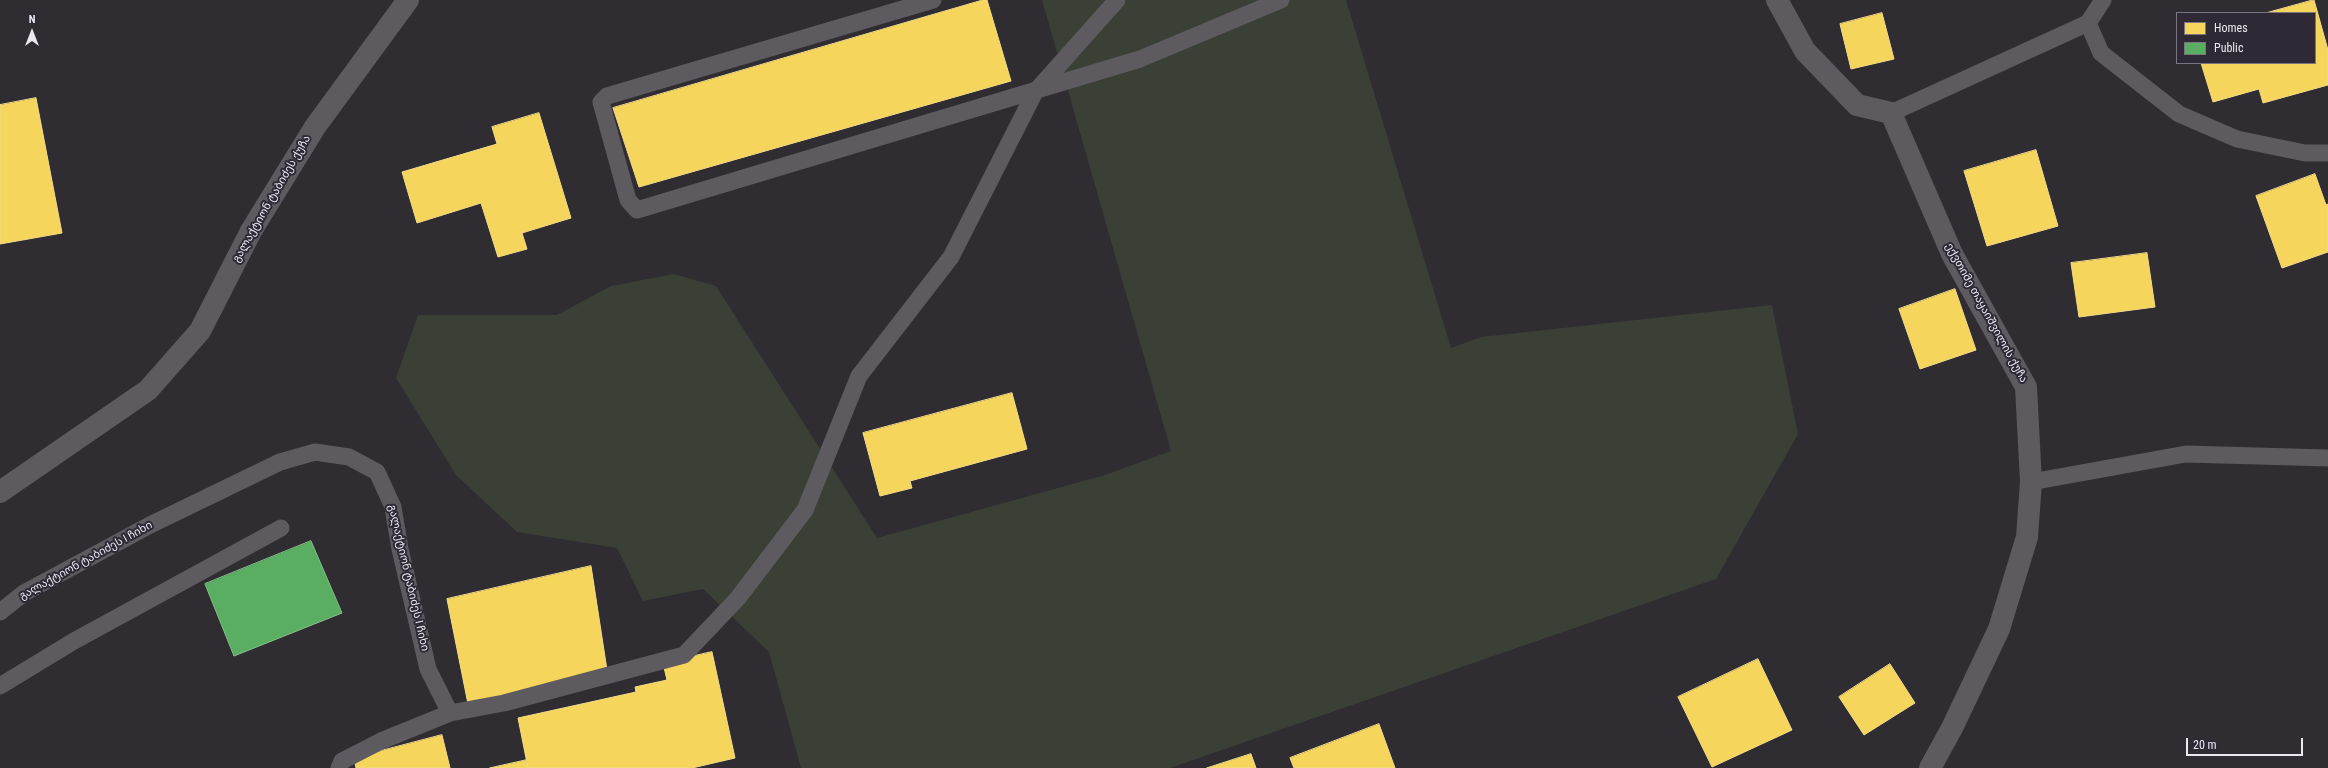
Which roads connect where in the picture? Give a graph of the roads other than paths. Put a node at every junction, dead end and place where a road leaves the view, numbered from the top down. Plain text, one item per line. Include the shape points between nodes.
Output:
1 (408, 0) edge
2 (933, 0) edge
3 (1117, 0) edge
4 (1281, 0) edge
5 (1778, 0) edge
6 (2103, 0) edge
7 (2088, 23) junction
8 (1035, 92) junction
9 (1891, 113) junction
10 (2328, 153) edge
11 (2328, 458) edge
12 (2031, 482) junction
13 (0, 492) edge
14 (281, 528) dead end
15 (0, 612) edge
16 (0, 686) edge
17 (450, 713) junction
18 (339, 768) edge
19 (1930, 768) edge

1 - 13 street, გალაქტიონ ტაბიძეს ქუჩა via 315,127 251,231 200,332 148,390
2 - 8 lane via 607,96 601,102 628,200 637,210
3 - 8 lane
4 - 8 lane via 1140,59
5 - 9 street via 1805,52 1857,105
6 - 7 lane
7 - 9 lane
7 - 10 lane via 2101,53 2180,114 2237,138 2305,153
8 - 17 lane via 950,257 859,376 805,510 738,598 684,655 504,703
9 - 12 street, ექვთიმე თაყაიშვილის ქუჩა via 1952,254 2026,387
11 - 12 lane via 2186,454
12 - 19 street, ექვთიმე თაყაიშვილის ქუჩა via 2026,537 1999,629
14 - 16 lane via 74,641
15 - 17 lane, გალაქტიონ ტაბიძეს I ჩიხი via 31,589 150,525 280,462 315,452 349,457 377,472 393,507 400,549 428,669
17 - 18 lane via 381,741 342,761

